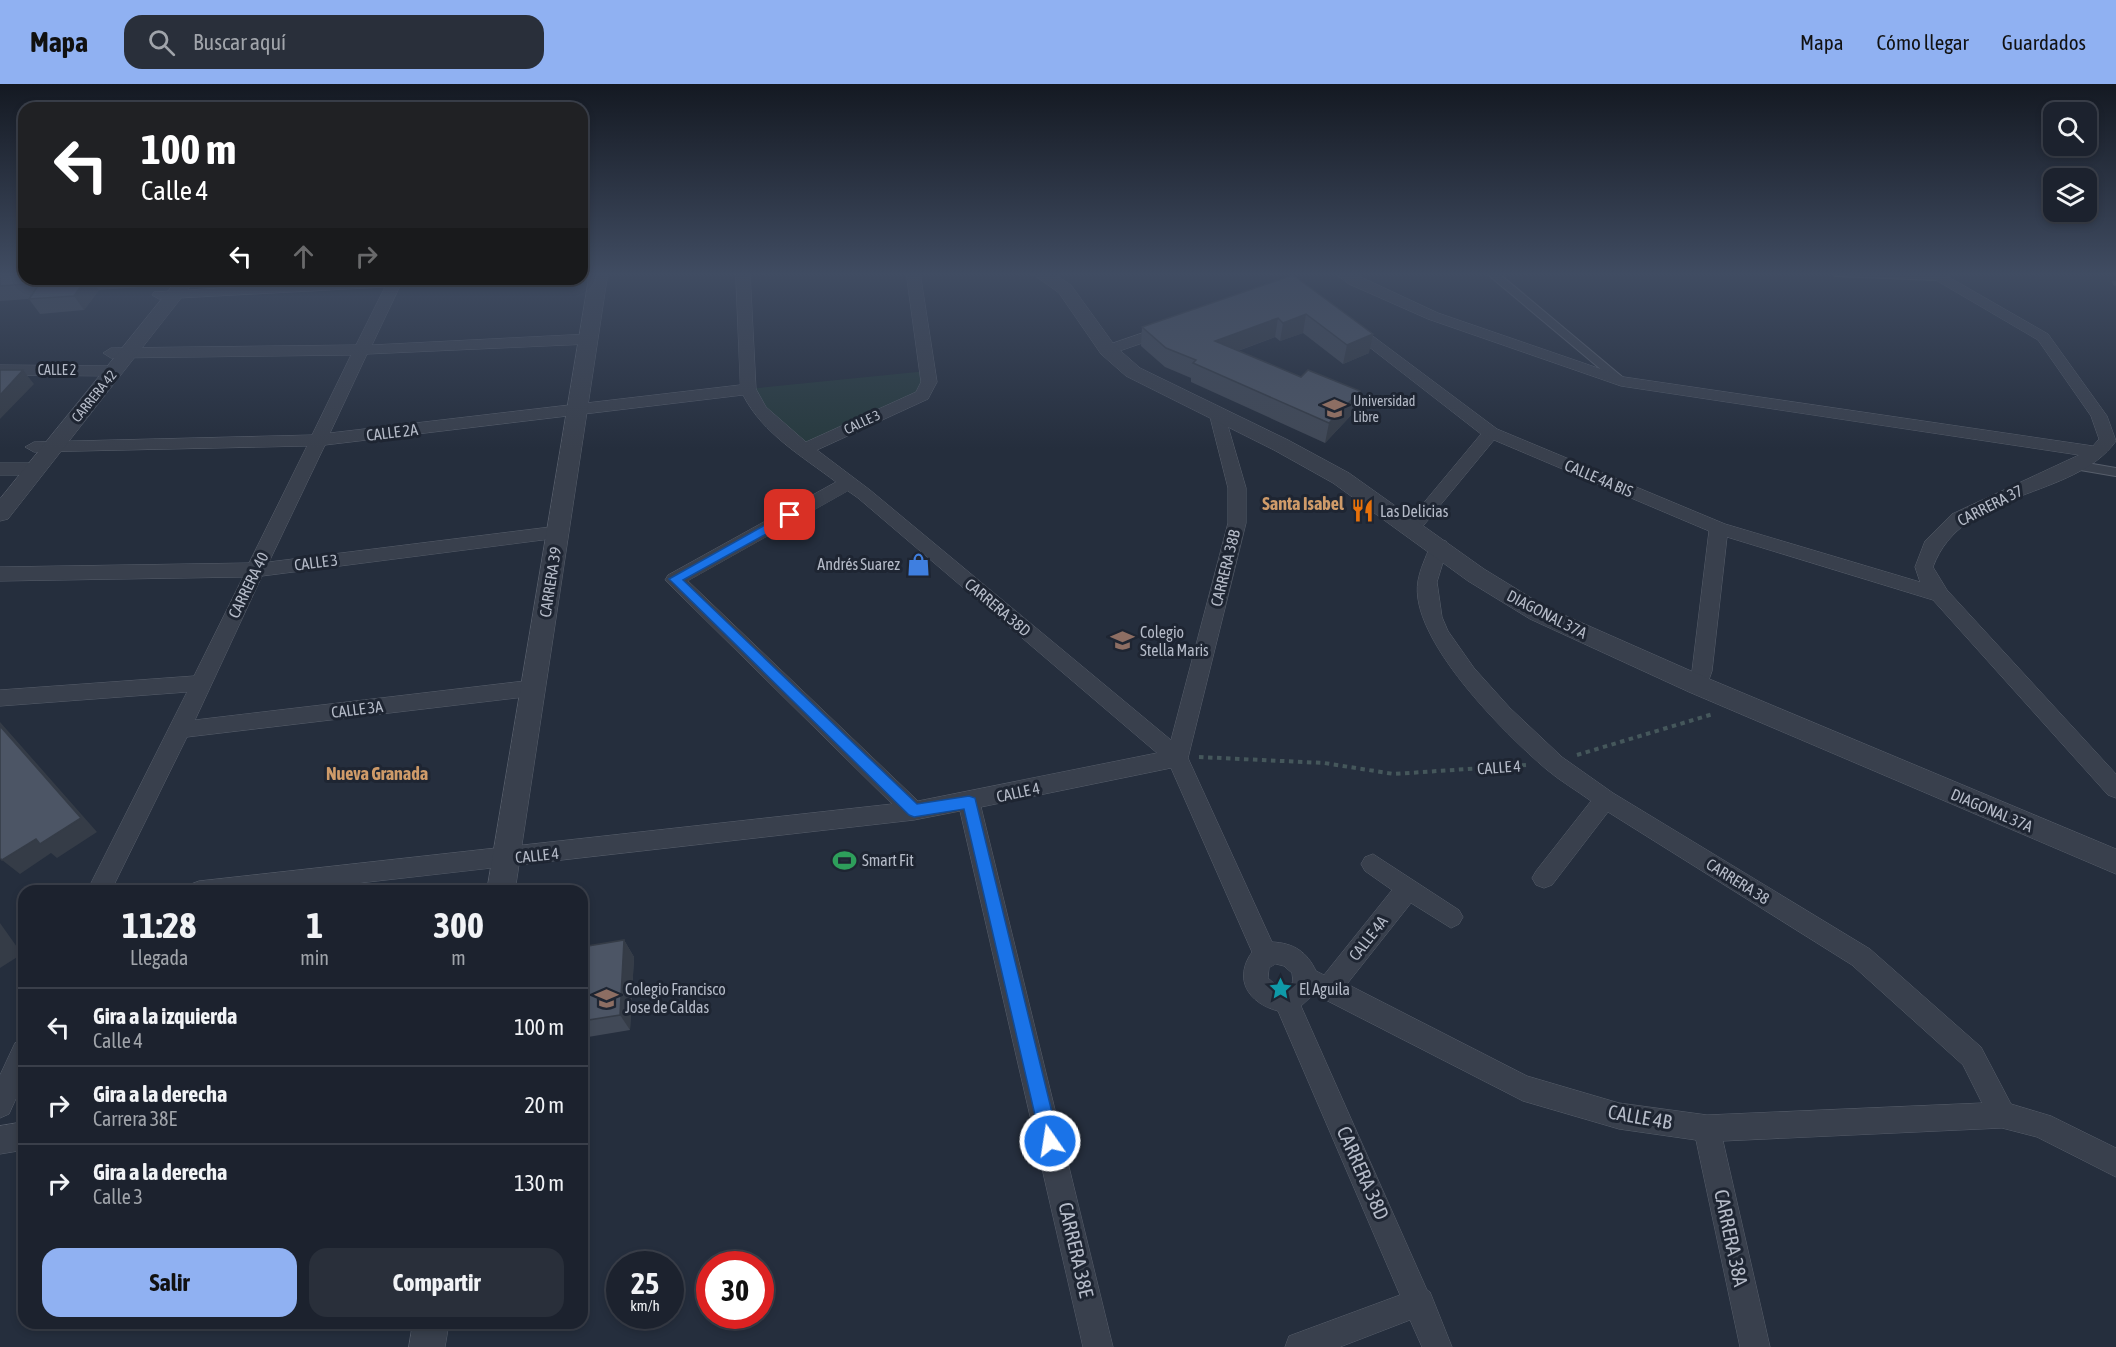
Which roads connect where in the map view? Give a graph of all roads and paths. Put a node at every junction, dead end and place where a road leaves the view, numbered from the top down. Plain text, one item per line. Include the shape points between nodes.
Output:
1 (138, 331) edge
2 (371, 331) edge
3 (590, 331) edge
4 (746, 331) edge
5 (922, 331) edge
6 (1095, 331) edge
7 (1164, 331) edge
8 (1358, 331) edge
9 (1477, 331) edge
10 (1561, 331) edge
11 (2032, 331) edge
12 (589, 339) junction
13 (362, 350) junction
14 (1108, 350) junction
15 (113, 362) junction
16 (0, 370) edge
17 (1621, 381) junction
18 (748, 388) junction
19 (578, 410) junction
20 (1217, 413) junction
21 (1491, 434) junction
22 (318, 440) junction
23 (44, 448) junction
24 (803, 450) junction
25 (2097, 452) junction
26 (2075, 465) junction
27 (17, 469) edge
28 (2116, 472) edge
29 (848, 483) junction
30 (0, 489) edge
31 (0, 514) edge
32 (1413, 527) junction
33 (1719, 528) junction
34 (558, 532) junction
35 (1439, 546) junction
36 (255, 570) junction
37 (0, 574) edge
38 (1940, 595) junction
39 (201, 683) junction
40 (1698, 685) junction
41 (533, 688) junction
42 (0, 698) edge
43 (1723, 711) dead end
44 (180, 730) junction
45 (1177, 758) junction
46 (1554, 763) junction
47 (2116, 789) edge
48 (1605, 799) junction
49 (969, 802) junction
50 (914, 811) junction
51 (506, 858) junction
52 (2116, 862) edge
53 (1373, 864) dead end
54 (1544, 878) dead end
55 (102, 885) edge
56 (255, 885) edge
57 (502, 885) edge
58 (1408, 888) junction
59 (1451, 917) dead end
60 (1266, 955) junction
61 (1318, 984) junction
62 (1286, 1000) junction
63 (18, 1065) edge
64 (0, 1105) edge
65 (2002, 1115) junction
66 (1707, 1128) junction
67 (18, 1137) edge
68 (0, 1140) edge
69 (2116, 1162) edge
70 (1420, 1302) junction
71 (430, 1329) edge
72 (428, 1347) edge
73 (1098, 1347) edge
74 (1300, 1347) edge
75 (1437, 1347) edge
76 (1755, 1347) edge

1 - 15 street, CARRERA 42
2 - 13 street, CARRERA 40
3 - 12 street, CARRERA 39
4 - 18 street, CARRERA 38D
5 - 24 street, CALLE 3 via 929,382 922,394
6 - 14 street, DIAGONAL 37A
7 - 14 street
8 - 21 street, CALLE 4A BIS
9 - 17 street
10 - 17 lane
11 - 25 street via 2043,337 2098,416 2108,440
12 - 13 street, CALLE 2
12 - 19 street, CARRERA 39
13 - 15 street, CALLE 2
13 - 22 street, CARRERA 40
14 - 20 street, DIAGONAL 37A via 1145,380
15 - 16 street, CALLE 2
15 - 23 street, CARRERA 42
17 - 25 street
18 - 19 street, CALLE 2A
18 - 24 street, CARRERA 38D via 759,410
19 - 22 street, CALLE 2A
19 - 34 street, CARRERA 39
20 - 32 street, DIAGONAL 37A via 1341,478
20 - 45 street, CARRERA 38B via 1237,488 1237,523
21 - 32 street
21 - 33 street, CALLE 4A BIS
22 - 23 street, CALLE 2A
22 - 36 street, CARRERA 40
23 - 27 street, CARRERA 42
24 - 29 street, CARRERA 38D
25 - 26 street, CARRERA 37
26 - 28 lane
26 - 38 street, CARRERA 37 via 1958,518 1932,545 1924,567
27 - 30 street, CARRERA 42
27 - 31 street, CARRERA 42
29 - 45 street, CARRERA 38D
29 - 50 street via 675,579
32 - 35 street, DIAGONAL 37A
33 - 38 street, CALLE 4A BIS
33 - 40 street
34 - 36 street, CALLE 3
34 - 41 street, CARRERA 39
35 - 40 street, DIAGONAL 37A via 1491,585 1538,613
35 - 46 street, CARRERA 38 via 1427,582 1440,634 1503,714
36 - 37 street, CALLE 3
36 - 39 street, CARRERA 40
38 - 47 street, CARRERA 37
39 - 42 street
39 - 44 street, CARRERA 40
40 - 52 street, DIAGONAL 37A
41 - 44 street, CALLE 3A
41 - 51 street, CARRERA 39
43 - 46 path, CALLE 4
44 - 55 street, CARRERA 40
45 - 46 path, CALLE 4 via 1324,763 1394,774
45 - 49 street, CALLE 4
45 - 60 street, CARRERA 38D
46 - 48 street, CARRERA 38
48 - 54 street
48 - 65 street, CARRERA 38 via 1861,957 1972,1056
49 - 50 street, CALLE 4
49 - 73 street, CARRERA 38E
50 - 51 street, CALLE 4
51 - 56 street, CALLE 4
51 - 57 street, CARRERA 39
53 - 58 street
58 - 59 street
58 - 61 street, CALLE 4A
60 - 61 street via 1289,955
60 - 62 street via 1256,965 1258,986 1270,997
61 - 62 street
61 - 66 street, CALLE 4B via 1523,1088 1619,1116
62 - 70 street, CARRERA 38D
63 - 64 street
65 - 66 street, CALLE 4B
65 - 69 street via 2042,1125
66 - 76 street, CARRERA 38A
67 - 68 street
70 - 74 street
70 - 75 street, CARRERA 38D
71 - 72 street

